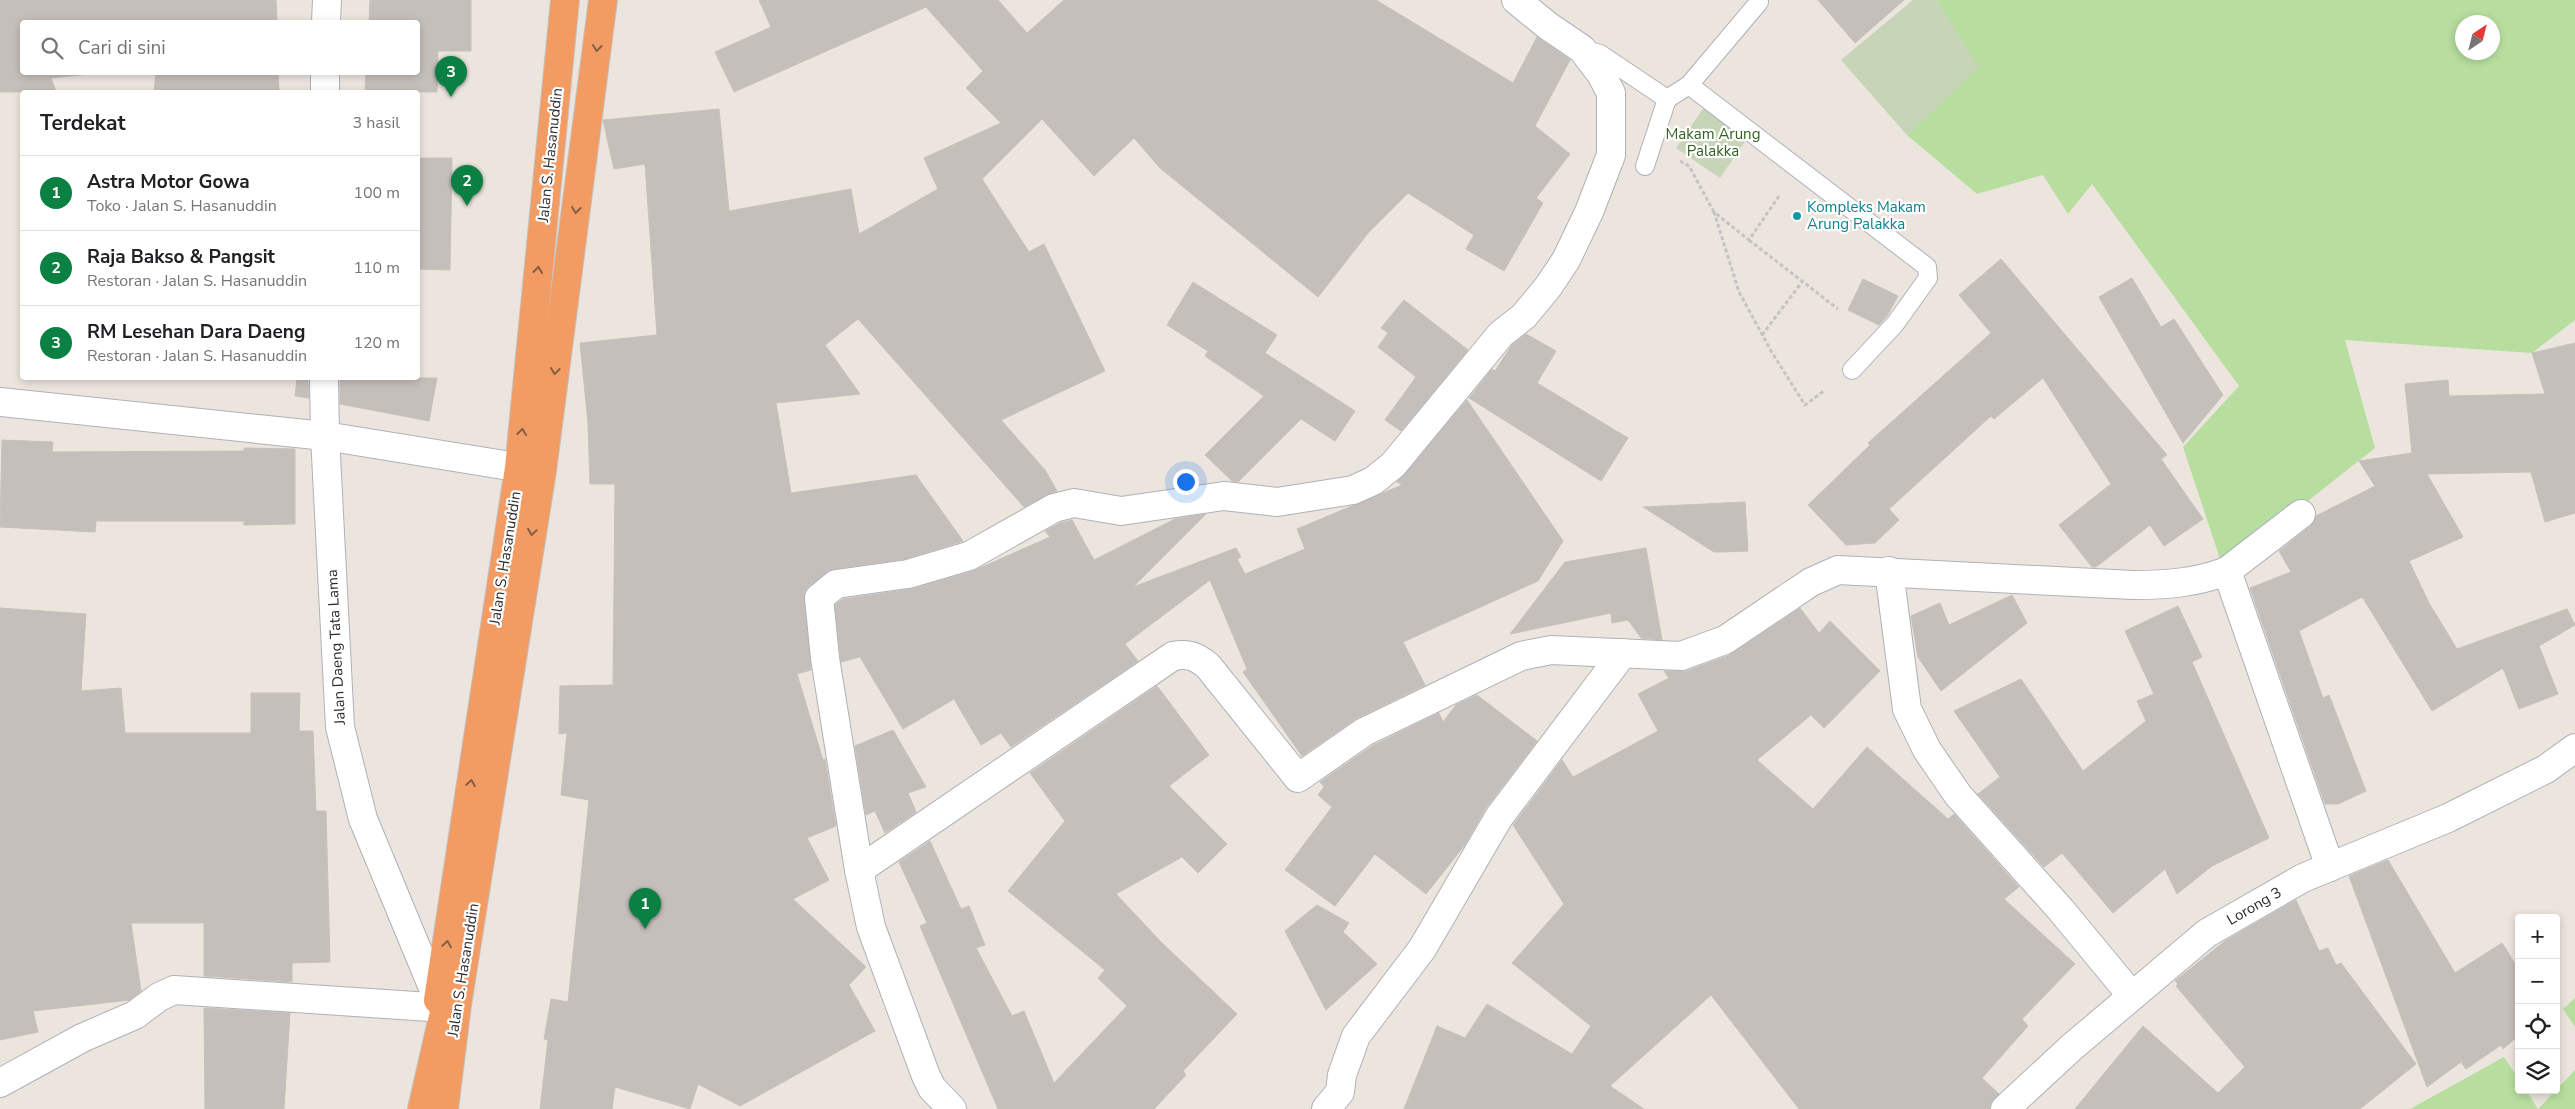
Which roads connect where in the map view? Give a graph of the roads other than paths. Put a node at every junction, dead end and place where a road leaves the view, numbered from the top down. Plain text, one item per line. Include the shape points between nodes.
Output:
1 (327, 0) edge
2 (565, 0) edge
3 (603, 0) edge
4 (1516, 0) edge
5 (1759, 2) dead end
6 (326, 20) edge
7 (1582, 49) junction
8 (325, 75) edge
9 (1689, 85) junction
10 (325, 90) edge
11 (1667, 98) junction
12 (1644, 166) dead end
13 (1852, 370) road end
14 (324, 380) edge
15 (0, 402) edge
16 (325, 436) junction
17 (530, 469) junction
18 (2301, 514) dead end
19 (1889, 571) junction
20 (2227, 571) junction
21 (1623, 653) junction
22 (2575, 748) edge
23 (2330, 867) junction
24 (859, 870) junction
25 (2132, 996) junction
26 (447, 1004) junction
27 (0, 1083) edge
28 (422, 1109) edge
29 (444, 1109) edge
30 (952, 1109) edge
31 (1326, 1109) edge
32 (2005, 1109) edge

1 - 6 street
17 -> 2 highway, Jalan S. Hasanuddin
3 -> 17 highway, Jalan S. Hasanuddin
4 - 7 street
5 - 9 lane
7 - 11 lane via 1600,54
7 - 24 street via 1602,74 1611,93 1611,155 1566,260 1524,316 1501,334 1393,465 1373,482 1353,490 1277,502 1224,496 1120,511 1074,503 1054,508 969,556 908,574 836,584 819,598 825,658
8 - 10 street
9 - 11 lane
9 - 13 lane via 1927,267 1928,278 1895,324
11 - 12 lane
14 - 16 street, Jalan Daeng Tata Lama
15 - 16 street
16 - 17 street
16 - 26 street, Jalan Daeng Tata Lama via 340,727 363,819
17 - 26 highway, Jalan S. Hasanuddin
18 - 20 street
19 - 20 street via 2133,586 2179,584
19 - 21 street via 1838,570 1825,574 1725,640 1681,656
19 - 25 street via 1907,709 1927,750 1958,795 2061,910
20 - 23 street
21 - 24 street via 1551,650 1521,656 1364,732 1298,778 1208,666 1191,655 1173,656
21 - 31 street via 1499,817 1422,950 1356,1036 1342,1075 1340,1092
22 - 23 street, Lorong 3 via 2546,769 2448,818
23 - 25 street, Lorong 3 via 2303,878 2207,934
24 - 30 street via 871,926 926,1076 932,1088
25 - 32 street, Lorong 3
26 - 27 street via 174,990 135,1015 82,1038
26 - 28 highway, Jalan S. Hasanuddin
26 - 29 highway, Jalan S. Hasanuddin

